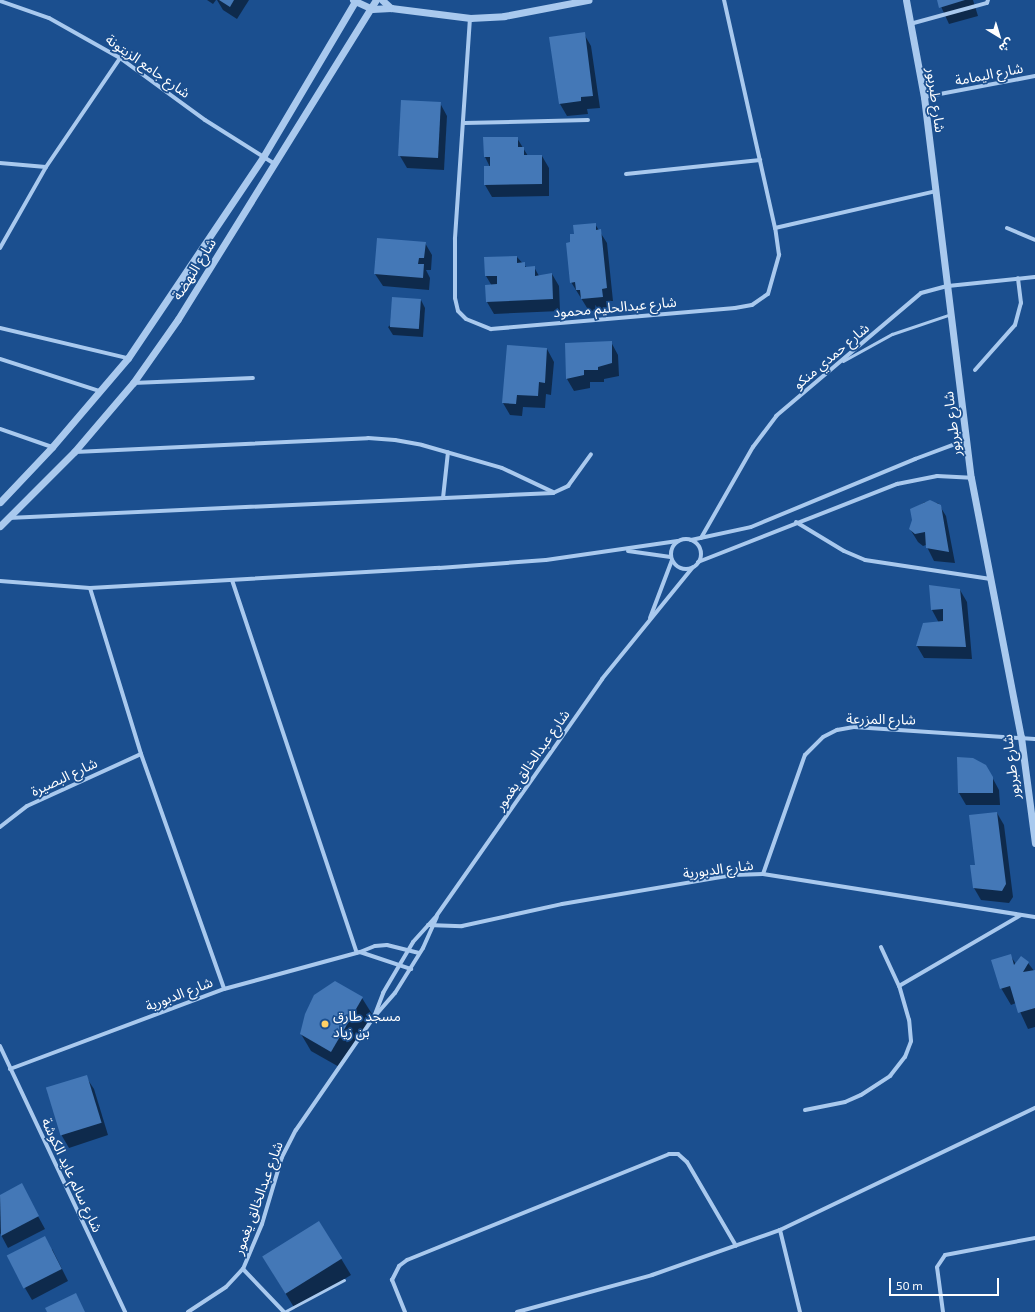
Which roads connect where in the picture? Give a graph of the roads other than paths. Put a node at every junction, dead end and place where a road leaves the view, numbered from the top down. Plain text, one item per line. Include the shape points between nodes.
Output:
1 (355, 0) edge
2 (376, 0) edge
3 (382, 0) edge
4 (588, 0) edge
5 (724, 0) edge
6 (906, 0) edge
7 (988, 0) edge
8 (0, 1) edge
9 (391, 8) junction
10 (372, 9) junction
11 (470, 18) junction
12 (910, 24) junction
13 (120, 58) junction
14 (1035, 76) edge
15 (924, 97) junction
16 (588, 120) dead end
17 (464, 123) junction
18 (263, 157) junction
19 (760, 160) junction
20 (0, 163) edge
21 (275, 164) junction
22 (46, 167) junction
23 (626, 174) dead end
24 (936, 191) junction
25 (775, 228) junction
26 (1007, 228) dead end
27 (1035, 240) edge
28 (0, 248) edge
29 (1035, 277) edge
30 (1018, 278) junction
31 (948, 286) junction
32 (951, 314) junction
33 (0, 328) edge
34 (128, 358) junction
35 (0, 359) edge
36 (842, 362) junction
37 (975, 370) dead end
38 (253, 378) dead end
39 (133, 383) junction
40 (100, 391) junction
41 (0, 429) edge
42 (967, 440) junction
43 (52, 447) junction
44 (74, 452) junction
45 (448, 452) junction
46 (590, 454) dead end
47 (971, 478) junction
48 (553, 493) junction
49 (2, 498) edge
50 (443, 498) junction
51 (8, 518) junction
52 (796, 522) junction
53 (0, 526) edge
54 (701, 538) junction
55 (691, 540) junction
56 (678, 541) junction
57 (626, 550) junction
58 (672, 558) junction
59 (698, 562) junction
60 (693, 567) junction
61 (991, 579) junction
62 (232, 580) junction
63 (0, 581) edge
64 (90, 588) junction
65 (649, 620) junction
66 (1021, 737) junction
67 (1035, 739) edge
68 (141, 754) junction
69 (0, 827) edge
70 (1035, 843) edge
71 (763, 874) junction
72 (437, 915) junction
73 (1021, 915) junction
74 (1035, 917) edge
75 (428, 925) junction
76 (434, 927) junction
77 (881, 947) dead end
78 (408, 949) junction
79 (359, 953) junction
80 (419, 953) junction
81 (399, 965) junction
82 (411, 969) junction
83 (899, 986) junction
84 (224, 989) junction
85 (374, 1017) junction
86 (0, 1046) edge
87 (10, 1069) junction
88 (1035, 1108) edge
89 (805, 1110) dead end
90 (780, 1230) junction
91 (1035, 1238) edge
92 (736, 1246) junction
93 (243, 1269) junction
94 (344, 1280) dead end
95 (125, 1312) edge
96 (188, 1312) edge
97 (284, 1312) edge
98 (405, 1312) edge
99 (517, 1312) edge
100 (800, 1312) edge
101 (943, 1312) edge

1 - 10 street
1 - 18 street, شارع النهضة
2 - 10 street, شارع النهضة
3 - 9 street
4 - 11 street via 504,16
5 - 19 street, شارع عبدالحليم محمود
6 - 12 street, شارع طبربور
7 - 12 street via 987,3
8 - 13 street, شارع جامع الزيتونة via 49,18
9 - 10 street
9 - 11 street
10 - 21 street, شارع النهضة
11 - 17 street, شارع عبدالحليم محمود
12 - 15 street, شارع طبربور
13 - 18 street, شارع جامع الزيتونة via 206,120
13 - 22 street
14 - 15 street, شارع اليمامة
15 - 24 street, شارع طبربور
16 - 17 street
17 - 25 street, شارع عبدالحليم محمود via 455,239 454,298 458,311 466,319 483,327 491,329 752,305 762,300 772,286 779,256
18 - 21 street, شارع جامع الزيتونة
18 - 34 street, شارع النهضة
19 - 23 street
19 - 25 street, شارع عبدالحليم محمود
20 - 22 street
21 - 39 street, شارع النهضة via 178,319
22 - 28 street
24 - 25 street
24 - 31 street, شارع طبربور
26 - 27 street
29 - 30 street, شارع حمدي منكو
30 - 31 street, شارع حمدي منكو
30 - 37 street via 1021,303 1015,325
31 - 32 street, شارع طبربور
31 - 36 street, شارع حمدي منكو via 921,293
32 - 36 lane via 892,334
32 - 42 street, شارع طبربور
33 - 34 street
34 - 40 street, شارع النهضة
35 - 40 street
36 - 54 street, شارع حمدي منكو via 776,416 763,430
38 - 39 street
39 - 44 street, شارع النهضة
40 - 43 street, شارع النهضة
41 - 43 street
42 - 47 street, شارع طبربور
42 - 54 street via 915,458 751,527
43 - 49 street, شارع النهضة
44 - 45 street via 368,438 415,444
44 - 51 street, شارع النهضة
45 - 48 street via 502,468
45 - 50 street
46 - 48 street via 568,486
47 - 52 street via 937,476 912,480
47 - 61 street, شارع طبربور
48 - 50 street
50 - 51 street
51 - 53 street, شارع النهضة
52 - 59 street
52 - 61 street via 844,551 865,560
54 - 55 street
55 - 56 street
55 - 59 street via 700,549
56 - 57 street
56 - 58 street via 671,550
57 - 58 street
57 - 62 street via 546,560
58 - 60 street via 679,567
58 - 65 street, شارع عبدالخالق يغمور
59 - 60 street
60 - 65 street, شارع عبدالخالق يغمور
61 - 66 street, شارع طبربور
62 - 64 street
62 - 79 street
63 - 64 street
64 - 68 street
65 - 72 street, شارع عبدالخالق يغمور via 602,679
66 - 67 street, شارع المزرعة
66 - 70 street, شارع طبربور
66 - 71 street, شارع المزرعة via 854,727 837,730 823,737 805,755
68 - 69 street, شارع البصيرة via 27,806
68 - 84 street
71 - 73 street, شارع الدبورية
71 - 76 street, شارع الدبورية via 710,879 562,904 462,926
72 - 75 street, شارع عبدالخالق يغمور
72 - 76 street, شارع عبدالخالق يغمور
73 - 74 street, شارع الدبورية
73 - 83 street
75 - 76 street, شارع الدبورية
75 - 78 street, شارع عبدالخالق يغمور
76 - 80 street, شارع عبدالخالق يغمور
77 - 83 street
78 - 79 street, شارع الدبورية via 387,945 369,948
78 - 80 street, شارع الدبورية
78 - 81 street, شارع عبدالخالق يغمور
79 - 81 street
79 - 84 street, شارع الدبورية
80 - 82 street, شارع عبدالخالق يغمور
81 - 82 street
81 - 85 street, شارع عبدالخالق يغمور
82 - 85 street, شارع عبدالخالق يغمور
83 - 89 street via 909,1020 911,1041 905,1058 890,1076 861,1095 845,1102
84 - 87 street, شارع الدبورية
85 - 93 street, شارع عبدالخالق يغمور via 296,1130 282,1157 262,1224
86 - 87 street, شارع سالم عايد الكوشة
87 - 95 street, شارع سالم عايد الكوشة
88 - 90 street
90 - 92 street
90 - 100 street
91 - 101 street via 944,1255 937,1267
92 - 98 street via 687,1162 678,1154 669,1154 407,1260 399,1266 392,1280
92 - 99 street via 652,1275
93 - 96 street, شارع عبدالخالق يغمور via 226,1287
93 - 97 street
94 - 97 lane

